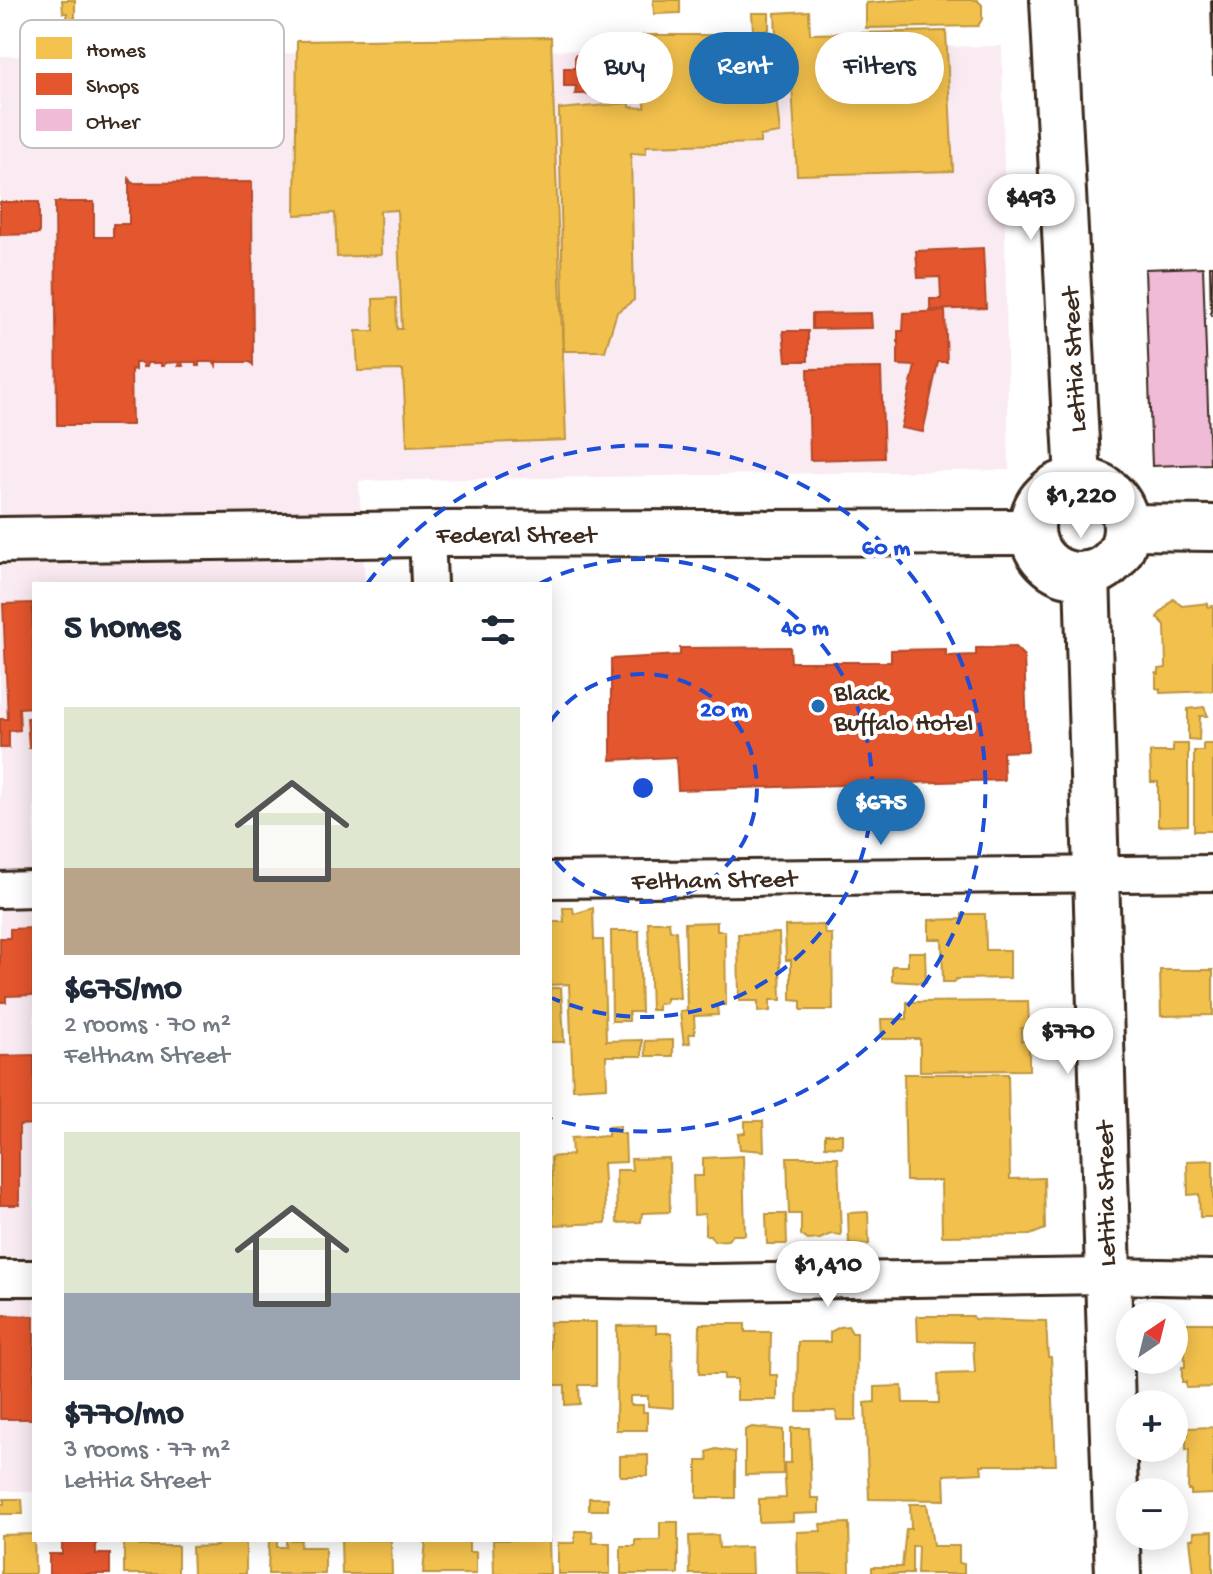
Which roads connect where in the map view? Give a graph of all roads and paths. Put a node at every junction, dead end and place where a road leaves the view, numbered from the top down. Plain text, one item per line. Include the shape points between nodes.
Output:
1 (1053, 0) edge
2 (1078, 480) junction
3 (1127, 527) junction
4 (1213, 528) edge
5 (1032, 532) junction
6 (427, 534) junction
7 (0, 540) edge
8 (1087, 574) junction
9 (429, 582) edge
10 (1213, 873) edge
11 (1097, 874) junction
12 (552, 880) edge
13 (32, 889) edge
14 (0, 890) edge
15 (1106, 1276) junction
16 (0, 1278) edge
17 (32, 1278) edge
18 (1213, 1278) edge
19 (552, 1279) edge
20 (1118, 1574) edge

1 - 2 street, Letitia Street
2 - 3 street via 1096,483 1112,494
2 - 5 street via 1049,491 1033,516
3 - 4 street
3 - 8 street via 1115,559
5 - 6 street, Federal Street
5 - 8 street via 1050,565
6 - 7 street, Federal Street
6 - 9 street
8 - 11 street, Letitia Street
10 - 11 street, Feltham Street
11 - 12 street, Feltham Street
11 - 15 street, Letitia Street
13 - 14 street
15 - 18 street
15 - 19 street
15 - 20 street, Letitia Street
16 - 17 street

